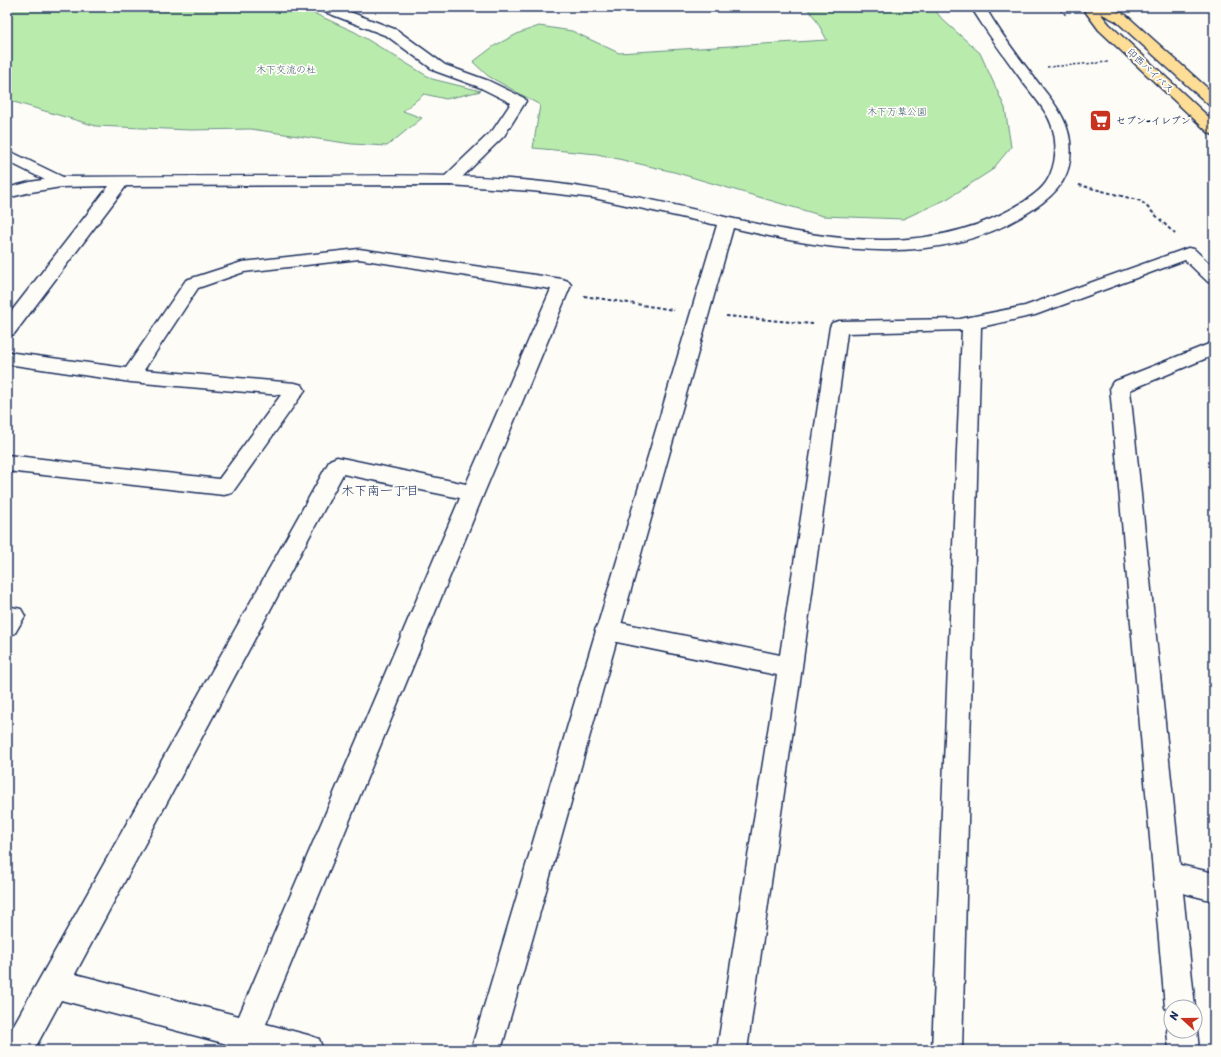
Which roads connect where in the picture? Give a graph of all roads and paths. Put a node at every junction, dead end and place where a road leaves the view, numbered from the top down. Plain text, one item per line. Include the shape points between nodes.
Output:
1 (325, 7) edge
2 (978, 7) edge
3 (1089, 7) edge
4 (1098, 7) edge
5 (1109, 62) dead end
6 (1047, 67) dead end
7 (1214, 102) edge
8 (1214, 130) edge
9 (7, 155) edge
10 (450, 180) junction
11 (120, 181) junction
12 (61, 182) junction
13 (1074, 183) dead end
14 (7, 193) edge
15 (726, 222) junction
16 (1188, 253) junction
17 (1214, 278) edge
18 (972, 323) junction
19 (7, 330) edge
20 (1214, 348) edge
21 (7, 358) edge
22 (131, 375) junction
23 (7, 463) edge
24 (473, 492) junction
25 (7, 616) edge
26 (7, 626) edge
27 (607, 630) junction
28 (790, 667) junction
29 (1167, 876) junction
30 (1214, 887) edge
31 (54, 983) junction
32 (1179, 999) edge
33 (1183, 1039) edge
34 (243, 1042) edge
35 (17, 1050) edge
36 (308, 1050) edge
37 (486, 1050) edge
38 (732, 1050) edge
39 (947, 1050) edge
40 (1184, 1050) edge

1 - 10 street via 392,33 440,68 484,84 519,101 499,133
2 - 15 street via 989,26 1054,114 1061,129 1064,147 1061,167 1053,186 1023,210 978,232 950,239 914,243 833,243
3 - 8 highway, 印西バイパス via 1104,27
4 - 7 highway, 印西バイパス via 1120,18
5 - 6 path
9 - 12 street
10 - 11 street
10 - 15 street via 583,192
11 - 12 street
11 - 19 street
12 - 14 street
13 - 16 path via 1141,201 1184,244
15 - 27 street
16 - 17 street
16 - 18 street via 1029,311
18 - 28 street via 839,327
18 - 39 street
20 - 29 street via 1120,388
21 - 22 street
22 - 23 street via 295,390 224,487
22 - 24 street via 192,284 242,267 359,254 562,285
24 - 31 street via 337,465
24 - 34 street
25 - 26 street via 13,616
27 - 28 street
27 - 37 street
28 - 38 street
29 - 30 street
29 - 32 street
31 - 34 street
31 - 35 street
33 - 40 street
34 - 36 street

